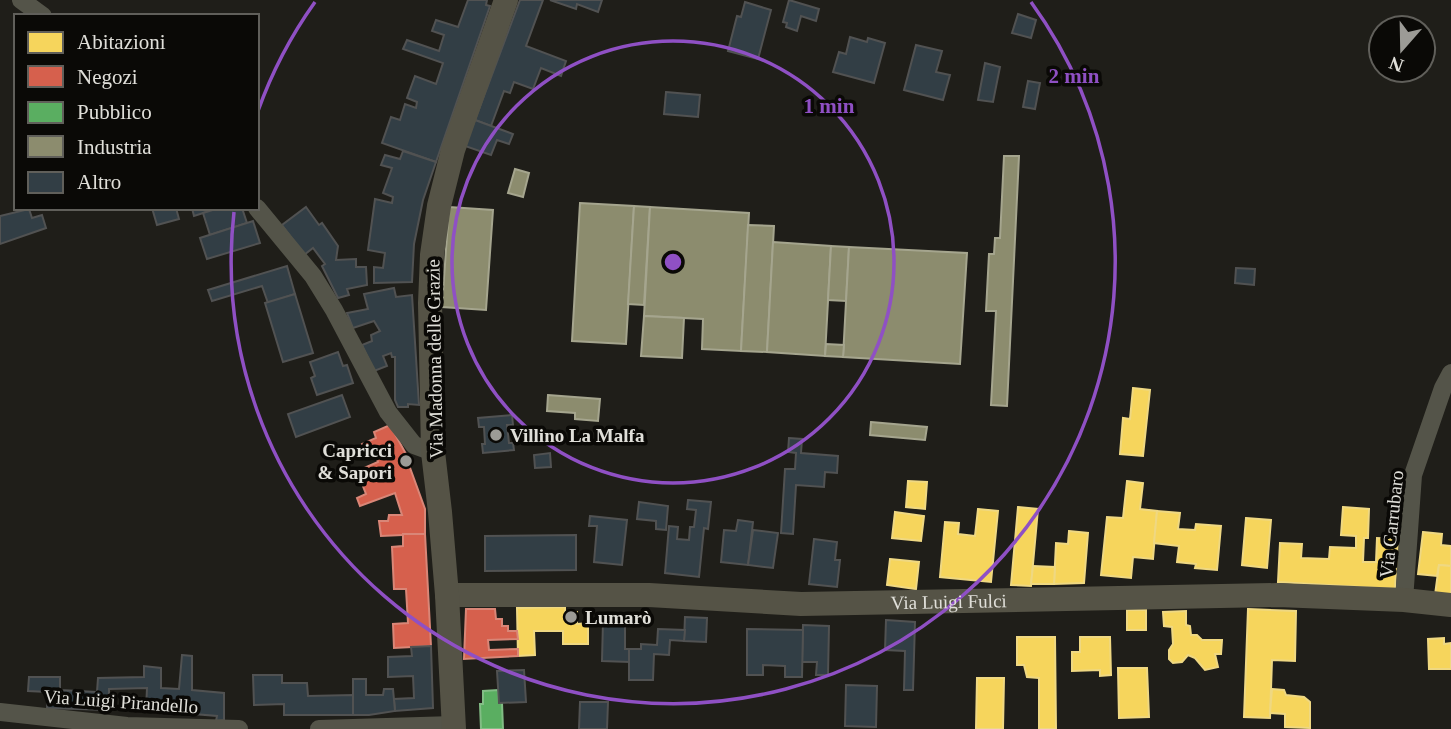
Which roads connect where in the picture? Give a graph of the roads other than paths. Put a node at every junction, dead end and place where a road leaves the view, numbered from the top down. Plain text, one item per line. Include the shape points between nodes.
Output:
1 (21, 0) edge
2 (506, 0) edge
3 (40, 14) edge
4 (259, 210) edge
5 (1451, 373) edge
6 (433, 452) junction
7 (447, 595) junction
8 (1404, 600) junction
9 (1451, 605) edge
10 (0, 712) edge
11 (454, 727) edge
12 (239, 729) edge
13 (319, 729) edge

1 - 3 street
2 - 6 street, Via Madonna delle Grazie via 453,150 439,206 430,303
4 - 6 street via 313,276 388,412 414,445
5 - 8 street, Via Carrubaro via 1413,475
6 - 7 street, Via Madonna delle Grazie
7 - 8 street, Via Luigi Fulci via 649,595 801,604 1278,594
7 - 11 street, Via Madonna delle Grazie
8 - 9 street, Via Luigi Fulci
10 - 12 street, Via Luigi Pirandello via 127,726
11 - 13 street

